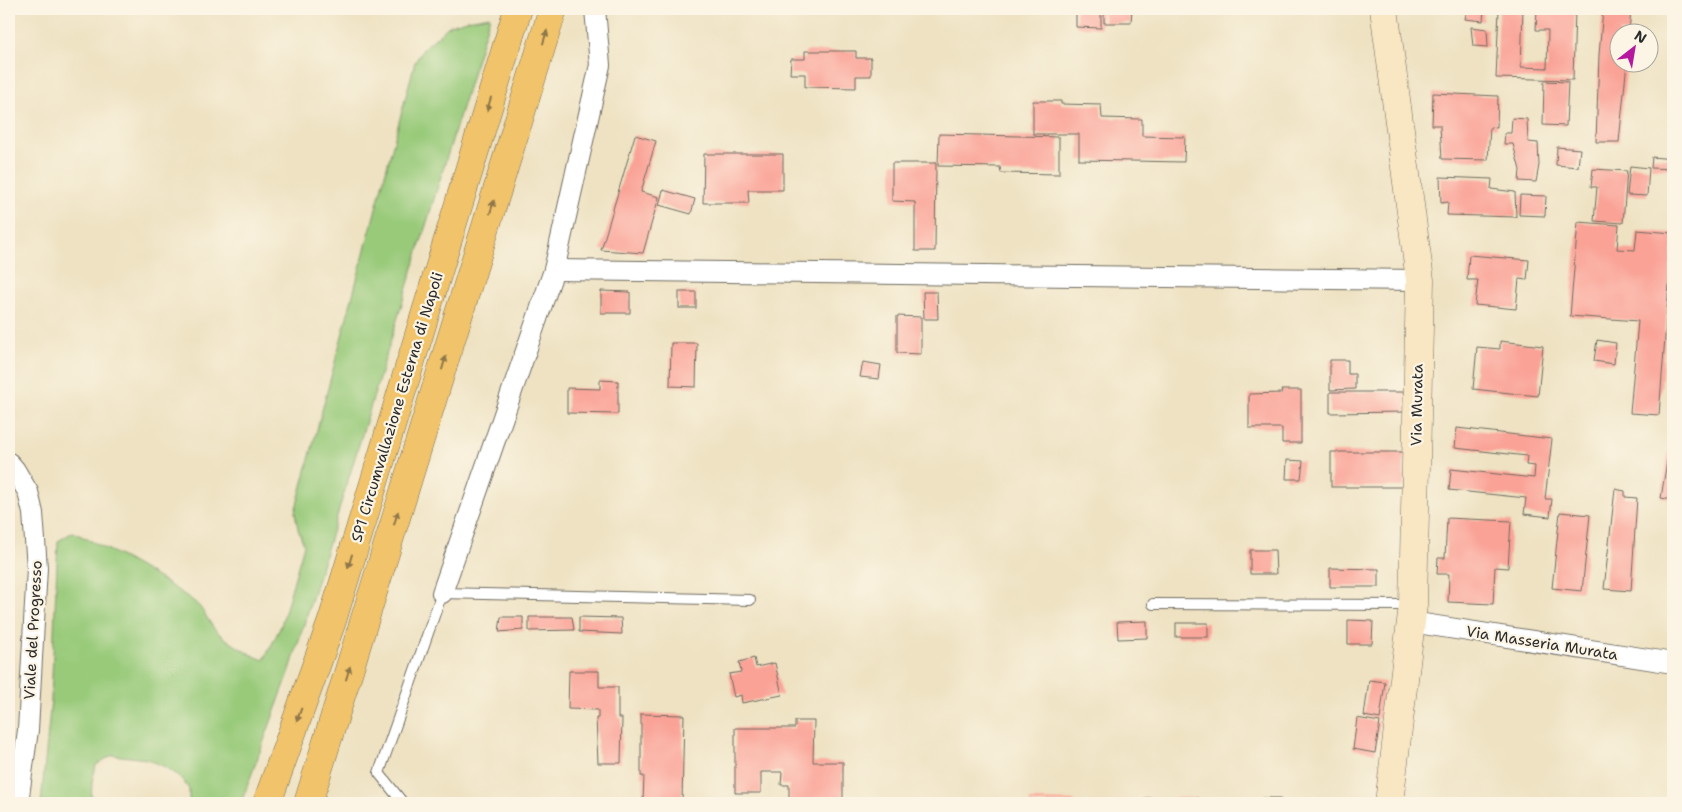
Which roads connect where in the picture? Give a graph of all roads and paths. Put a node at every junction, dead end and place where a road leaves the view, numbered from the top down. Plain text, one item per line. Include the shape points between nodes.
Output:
1 (518, 9) edge
2 (553, 9) edge
3 (595, 9) edge
4 (1384, 9) edge
5 (554, 270) junction
6 (1420, 280) junction
7 (9, 464) edge
8 (442, 593) junction
9 (750, 600) dead end
10 (1153, 604) dead end
11 (1412, 613) junction
12 (1673, 663) edge
13 (18, 803) edge
14 (267, 803) edge
15 (308, 803) edge
16 (403, 803) edge
17 (1389, 803) edge

1 -> 14 highway, SP1 Circumvallazione Esterna di Napoli via 332,621
15 -> 2 highway
3 - 5 street via 600,65
4 - 6 street, Via Murata
5 - 6 street
5 - 8 street
6 - 11 street, Via Murata
7 - 13 street, Viale del Progresso via 28,492 37,568 28,730
8 - 9 lane
8 - 16 lane via 379,773
10 - 11 lane
11 - 12 street, Via Masseria Murata
11 - 17 street, Via Murata

